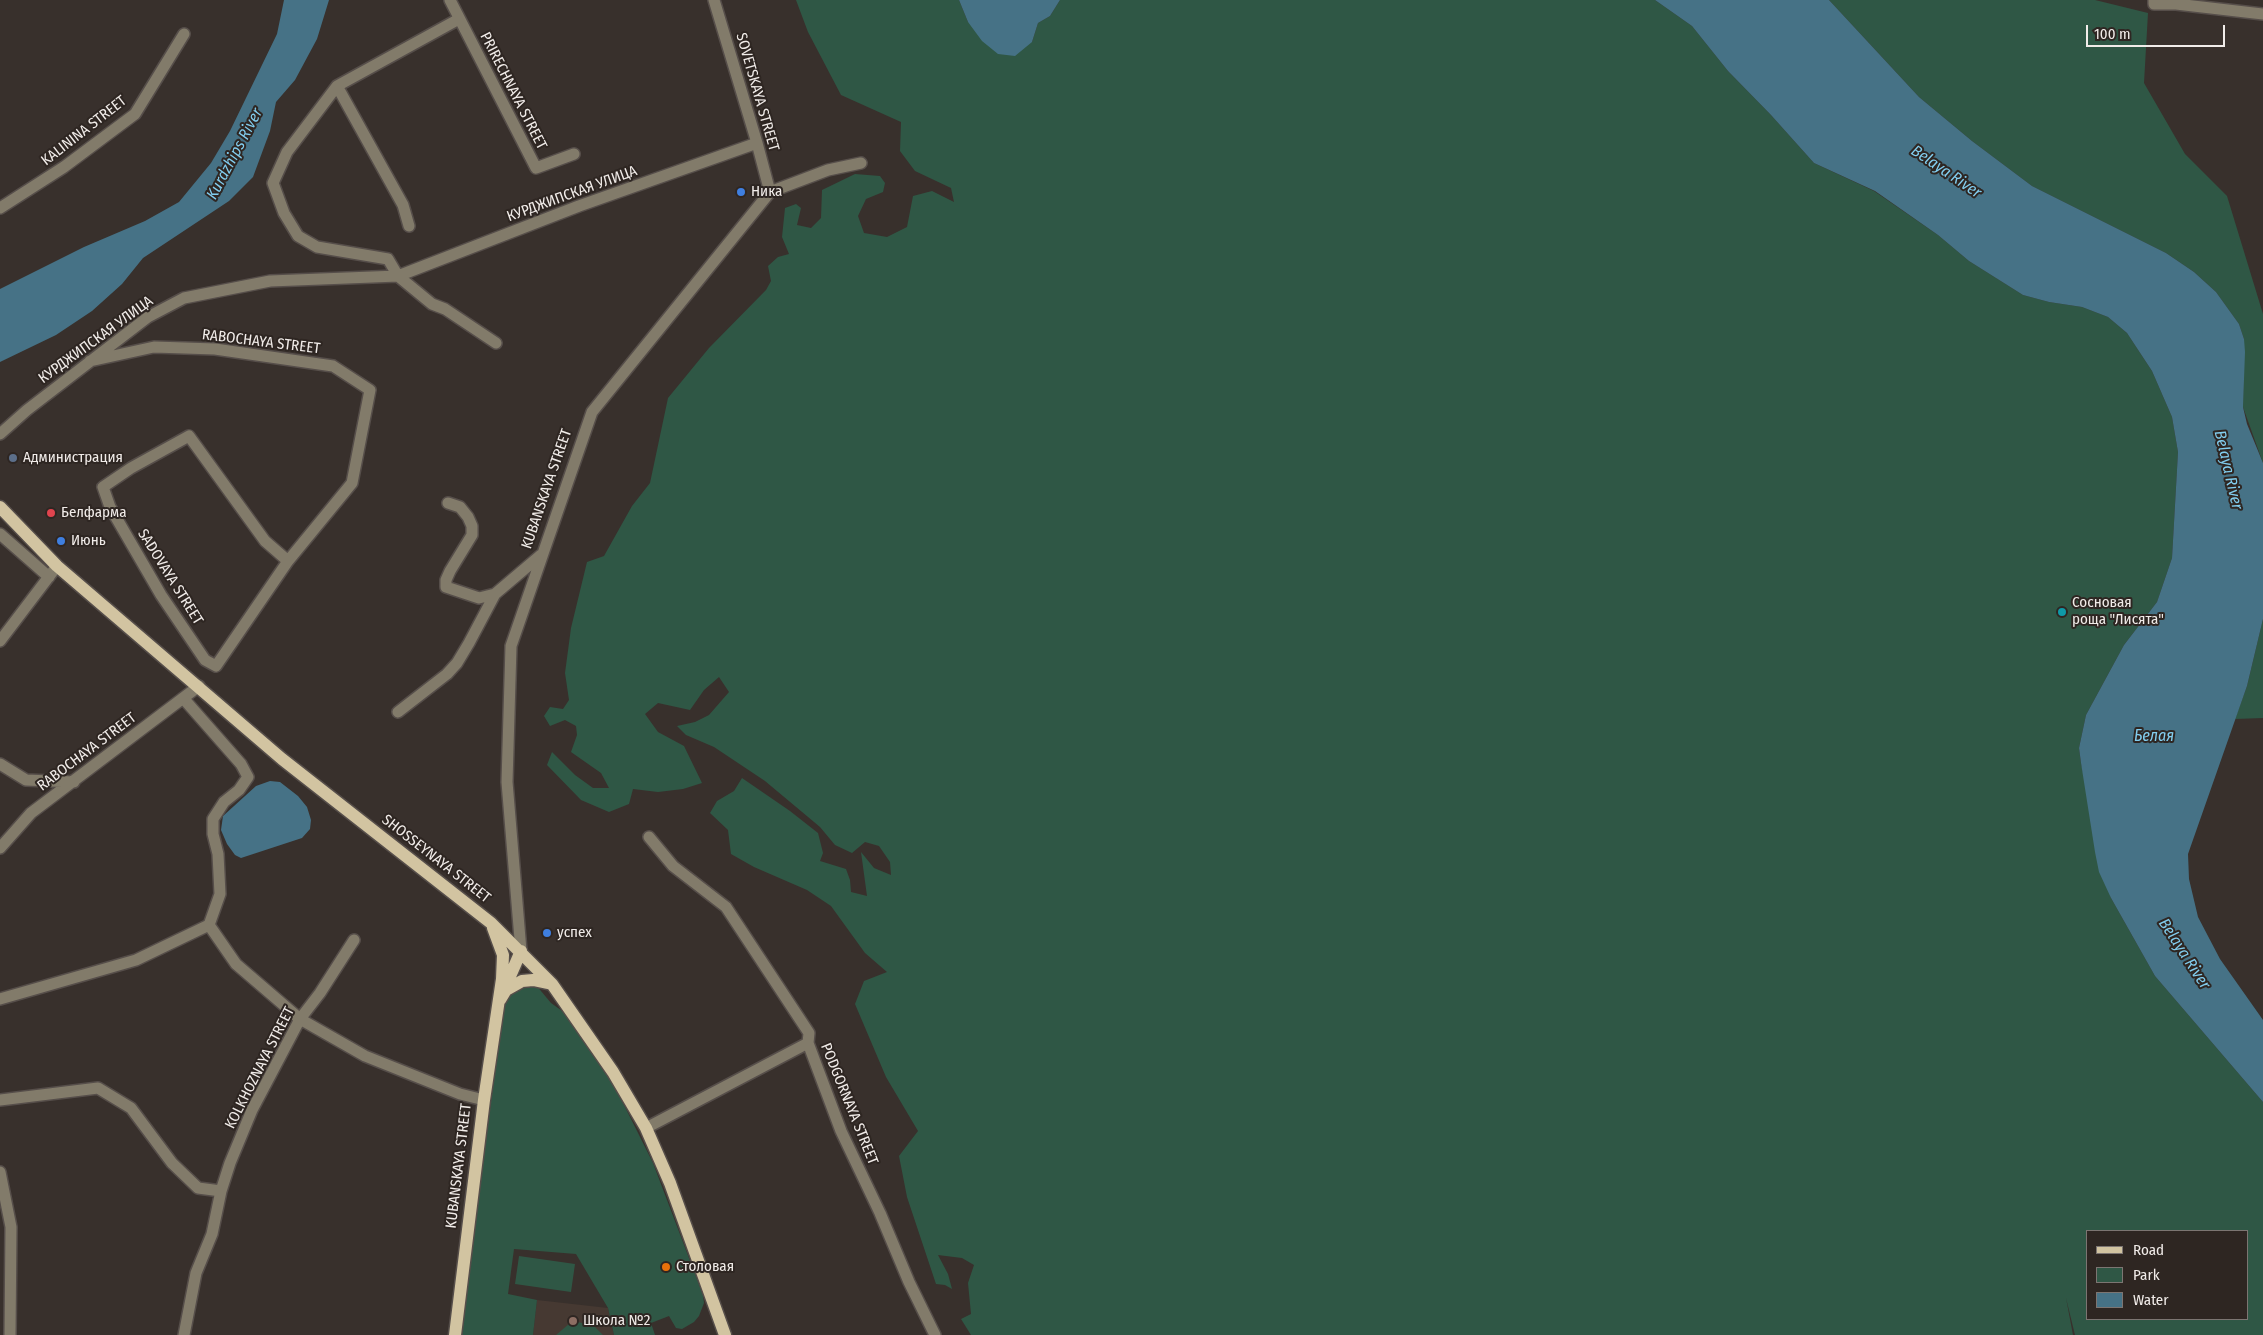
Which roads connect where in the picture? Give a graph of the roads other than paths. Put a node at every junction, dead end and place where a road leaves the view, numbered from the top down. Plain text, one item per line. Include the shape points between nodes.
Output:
1 (450, 0) edge
2 (714, 0) edge
3 (2154, 0) edge
4 (2263, 14) edge
5 (459, 19) junction
6 (184, 34) dead end
7 (337, 86) junction
8 (757, 143) junction
9 (574, 154) dead end
10 (861, 163) dead end
11 (770, 192) junction
12 (0, 208) edge
13 (409, 226) dead end
14 (398, 276) junction
15 (496, 343) dead end
16 (90, 361) junction
17 (0, 434) edge
18 (448, 503) dead end
19 (0, 506) edge
20 (0, 534) edge
21 (541, 555) junction
22 (288, 561) junction
23 (57, 566) junction
24 (49, 577) junction
25 (495, 594) junction
26 (0, 640) edge
27 (216, 666) joint
28 (199, 686) junction
29 (183, 698) junction
30 (398, 712) dead end
31 (0, 764) edge
32 (74, 782) junction
33 (649, 837) dead end
34 (0, 848) edge
35 (491, 923) junction
36 (209, 925) junction
37 (354, 940) dead end
38 (521, 951) junction
39 (552, 984) junction
40 (0, 999) edge
41 (499, 1002) junction
42 (300, 1019) junction
43 (808, 1043) junction
44 (0, 1100) edge
45 (484, 1100) junction
46 (646, 1128) junction
47 (0, 1172) edge
48 (220, 1191) junction
49 (10, 1335) edge
50 (184, 1335) edge
51 (455, 1335) edge
52 (725, 1335) edge
53 (935, 1335) edge

1 - 5 street, PRIRECHNAYA STREET
2 - 8 street, SOVETSKAYA STREET
3 - 4 street via 2154,4
5 - 7 street
5 - 9 street, PRIRECHNAYA STREET via 536,168
6 - 12 street, KALININA STREET via 135,114 64,167
7 - 13 street via 403,205
7 - 14 street via 287,152 273,183 284,213 298,236 317,247 388,260
8 - 11 street, SOVETSKAYA STREET
8 - 14 street, КУРДЖИПСКАЯ УЛИЦА via 579,206
10 - 11 street via 828,170
11 - 21 street, KUBANSKAYA STREET via 592,412
14 - 15 street via 432,304
14 - 16 street, КУРДЖИПСКАЯ УЛИЦА via 270,281 184,298 148,317
16 - 17 street, КУРДЖИПСКАЯ УЛИЦА
16 - 22 street, RABOCHAYA STREET via 154,347 215,349 333,366 370,390 352,483
18 - 25 street via 460,507 468,517 472,535 450,571 446,587 479,598
19 - 23 main road, SHOSSEYNAYA STREET
20 - 24 street
21 - 25 street
21 - 38 street, KUBANSKAYA STREET via 511,646 507,782
22 - 27 street, RABOCHAYA STREET
22 - 27 street, SADOVAYA STREET via 265,541 189,436 104,487 110,507 161,595 205,660
23 - 24 street
23 - 28 main road, SHOSSEYNAYA STREET
24 - 26 street
25 - 30 street via 457,662 447,674
28 - 29 street, RABOCHAYA STREET
28 - 35 main road, SHOSSEYNAYA STREET via 282,759
29 - 32 street, RABOCHAYA STREET
29 - 36 street via 241,764 248,777 213,819 220,894
31 - 32 street via 26,780
32 - 34 street, RABOCHAYA STREET via 31,813
33 - 43 street, PODGORNAYA STREET via 673,866 726,907 809,1033
35 - 38 main road, SHOSSEYNAYA STREET
35 - 41 main road via 503,955
36 - 40 street via 136,960
36 - 42 street via 236,964
37 - 42 street, KOLKHOZNAYA STREET
38 - 39 main road, SHOSSEYNAYA STREET
38 - 41 main road
39 - 41 main road via 533,980 518,982 506,990
39 - 46 main road, SHOSSEYNAYA STREET via 613,1072
41 - 45 main road, KUBANSKAYA STREET
42 - 45 street via 365,1056 460,1094
42 - 48 street, KOLKHOZNAYA STREET via 252,1110
43 - 46 street
43 - 53 street, PODGORNAYA STREET via 841,1131
44 - 48 street via 98,1088 131,1108 172,1163 198,1188
45 - 51 main road, KUBANSKAYA STREET
46 - 52 main road, SHOSSEYNAYA STREET via 670,1183
47 - 49 street via 11,1227
48 - 50 street, KOLKHOZNAYA STREET via 212,1234 196,1273

